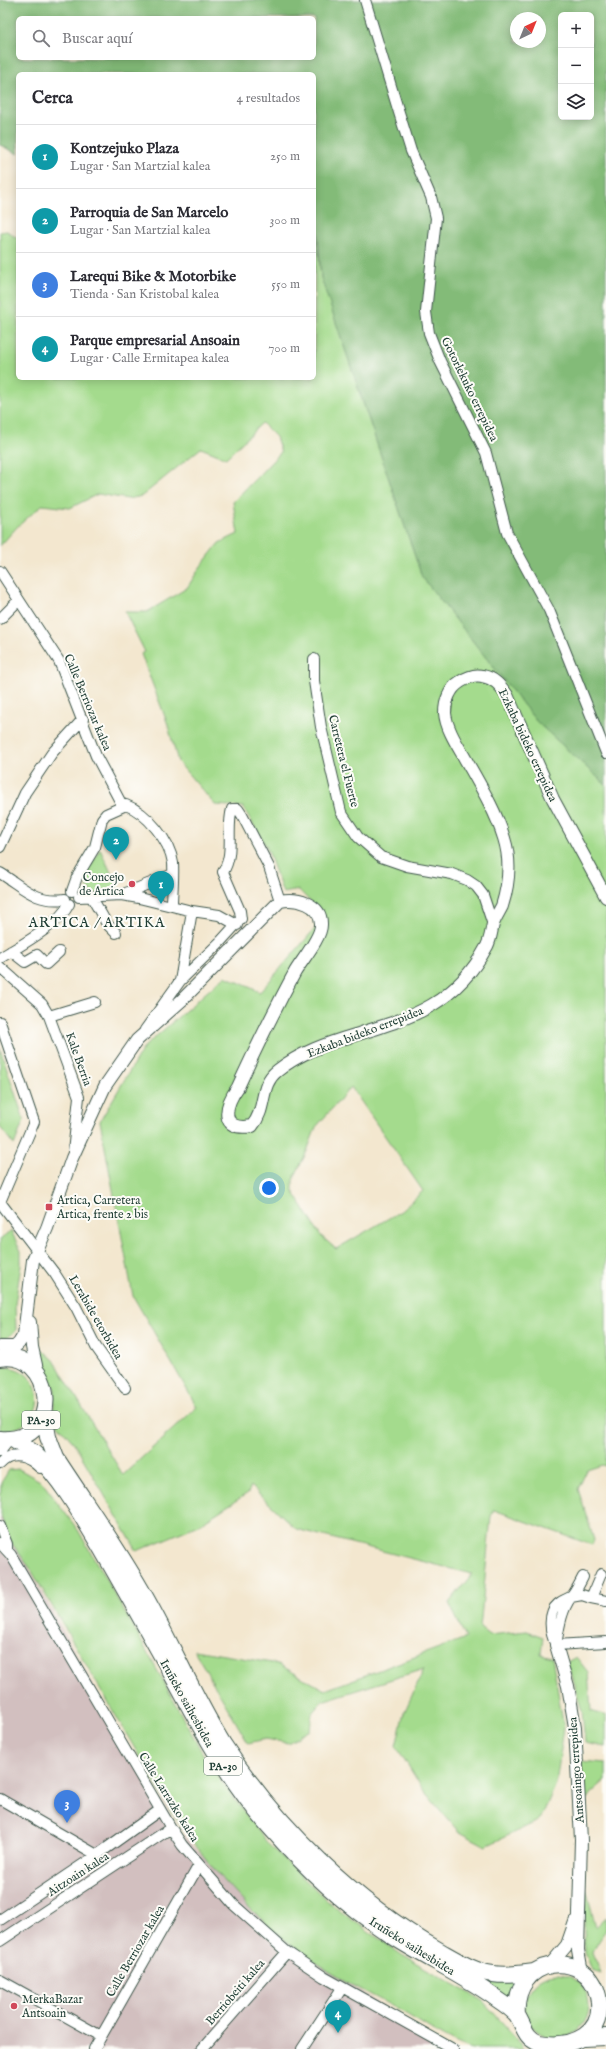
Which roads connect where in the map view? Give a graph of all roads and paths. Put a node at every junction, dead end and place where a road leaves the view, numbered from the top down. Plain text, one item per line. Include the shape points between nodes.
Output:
1 (366, 0) edge
2 (0, 571) edge
3 (19, 600) junction
4 (0, 619) edge
5 (314, 659) dead end
6 (83, 718) junction
7 (606, 752) edge
8 (122, 805) junction
9 (0, 847) edge
10 (0, 873) edge
11 (173, 874) junction
12 (122, 895) junction
13 (91, 896) junction
14 (606, 896) edge
15 (71, 898) junction
16 (280, 901) junction
17 (172, 906) junction
18 (192, 911) junction
19 (493, 924) junction
20 (237, 925) junction
21 (116, 933) dead end
22 (11, 951) junction
23 (59, 952) dead end
24 (0, 958) edge
25 (0, 967) edge
26 (180, 980) junction
27 (95, 1002) dead end
28 (49, 1016) junction
29 (0, 1022) edge
30 (143, 1034) junction
31 (72, 1158) junction
32 (0, 1202) edge
33 (37, 1251) junction
34 (28, 1296) junction
35 (1, 1354) edge
36 (38, 1374) junction
37 (126, 1388) dead end
38 (44, 1415) junction
39 (6, 1443) edge
40 (0, 1464) edge
41 (74, 1506) junction
42 (0, 1526) edge
43 (3, 1541) edge
44 (601, 1574) dead end
45 (583, 1577) dead end
46 (571, 1597) junction
47 (591, 1598) junction
48 (606, 1600) edge
49 (606, 1642) edge
50 (556, 1645) junction
51 (0, 1799) edge
52 (160, 1810) junction
53 (171, 1828) junction
54 (97, 1855) junction
55 (198, 1865) junction
56 (580, 1897) junction
57 (0, 1920) edge
58 (0, 1941) edge
59 (287, 1952) junction
60 (550, 1965) junction
61 (534, 1972) junction
62 (582, 1972) junction
63 (0, 1980) edge
64 (342, 1988) junction
65 (602, 1999) edge
66 (517, 2015) junction
67 (101, 2036) junction
68 (606, 2037) edge
69 (584, 2038) junction
70 (538, 2046) edge
71 (569, 2048) edge
72 (94, 2049) edge
73 (202, 2049) edge
74 (302, 2049) edge
75 (453, 2049) edge

1 - 7 street, Gotorlekuko errepidea via 411,151 431,197 436,218 426,312 429,333 440,361 486,453 507,533 549,610
2 - 3 street, Calle Berriozar kalea
3 - 4 street
3 - 6 street, Calle Berriozar kalea via 59,661
5 - 19 street, Carretera el Fuerte via 320,727 342,812 358,837 381,857 467,880 476,886 482,895
6 - 8 street, Calle Berriozar kalea via 96,756
6 - 9 street via 52,753 25,793
8 - 11 street via 136,808 165,842 172,861
8 - 15 street via 102,819 95,847 77,877
10 - 15 street via 24,891 39,897 57,900
11 - 12 street
11 - 17 street
12 - 13 street
12 - 17 street
13 - 15 street
13 - 21 street via 107,924
14 - 19 street, Ezkaba bideko errepidea via 553,799 507,695 499,684 490,678 480,675 466,678 454,686 447,697 445,714 452,735 487,798 504,838 509,871 502,906
15 - 22 street via 66,910 37,936
16 - 19 street, Ezkaba bideko errepidea via 300,900 312,906 321,924 318,936 295,974 230,1098 227,1116 230,1123 236,1126 252,1126 259,1118 269,1079 286,1065 325,1045 396,1022 435,1004 476,964 492,934
16 - 20 street via 269,867 242,815 238,809 232,809 229,818 228,864 223,872 240,911 241,918
16 - 30 street via 182,1000
17 - 18 street
18 - 20 street via 219,915
18 - 26 street
20 - 26 street
22 - 23 street via 24,962 37,956 46,964
22 - 24 street
25 - 28 street, Kale Berria via 42,1004
26 - 30 street
27 - 28 street
28 - 31 street, Kale Berria via 79,1097
29 - 32 street via 34,1122
30 - 31 street via 105,1086
31 - 33 street
32 - 33 street, Lerabide etorbidea
33 - 34 street via 30,1272
33 - 37 street, Lerabide etorbidea via 76,1307 96,1347
34 - 35 street via 24,1335 16,1346
34 - 36 street via 32,1347
35 - 36 highway via 23,1362
36 - 38 highway, PA-30 via 44,1384 46,1395
38 - 39 highway, PA-30 via 37,1426 27,1434
38 - 61 highway, Iruñeko saihesbidea / PA-30 via 48,1437 56,1458 140,1588 223,1743 274,1813 348,1887 418,1938 462,1963 492,1974
39 - 41 highway, Iruñeko saihesbidea / PA-30 via 34,1452 55,1476
40 - 41 street via 14,1456 28,1459 45,1473 62,1497
41 - 66 highway, Iruñeko saihesbidea / PA-30 via 134,1604 205,1737 250,1804 295,1855 339,1897 385,1931 483,1989
42 - 43 street, Calle Larrazko kalea
43 - 52 street, Calle Larrazko kalea
44 - 47 street
45 - 46 street
46 - 47 street via 582,1595
46 - 50 street via 562,1615
47 - 48 street
49 - 50 street
50 - 56 street, Antsoaingo errepidea via 568,1686 575,1727
51 - 54 street
52 - 53 street, Calle Larrazko kalea
52 - 54 street, Aitzoain kalea
53 - 55 street, Calle Larrazko kalea
53 - 58 street, Aitzoain kalea
54 - 57 street, Aitzoain kalea
55 - 59 street, Calle Larrazko kalea via 234,1905
55 - 67 street, Calle Berriozar kalea
56 - 60 street, Antsoaingo errepidea via 573,1931 567,1945
56 - 62 street, Antsoaingo errepidea via 578,1950
59 - 64 street, Calle Larrazko kalea
59 - 73 street, Berriobeiti kalea
60 - 61 highway, PA-30
60 - 62 highway, PA-30 via 567,1965
61 - 66 highway, PA-30 via 518,1991
62 - 65 highway, PA-30
63 - 67 street
64 - 74 street
64 - 75 street, Calle Larrazko kalea
65 - 69 highway, PA-30 via 598,2018
66 - 70 highway, PA-30 via 522,2028
67 - 72 street, Calle Berriozar kalea
68 - 69 highway, PA-30
69 - 71 highway, PA-30
70 - 71 highway, PA-30

